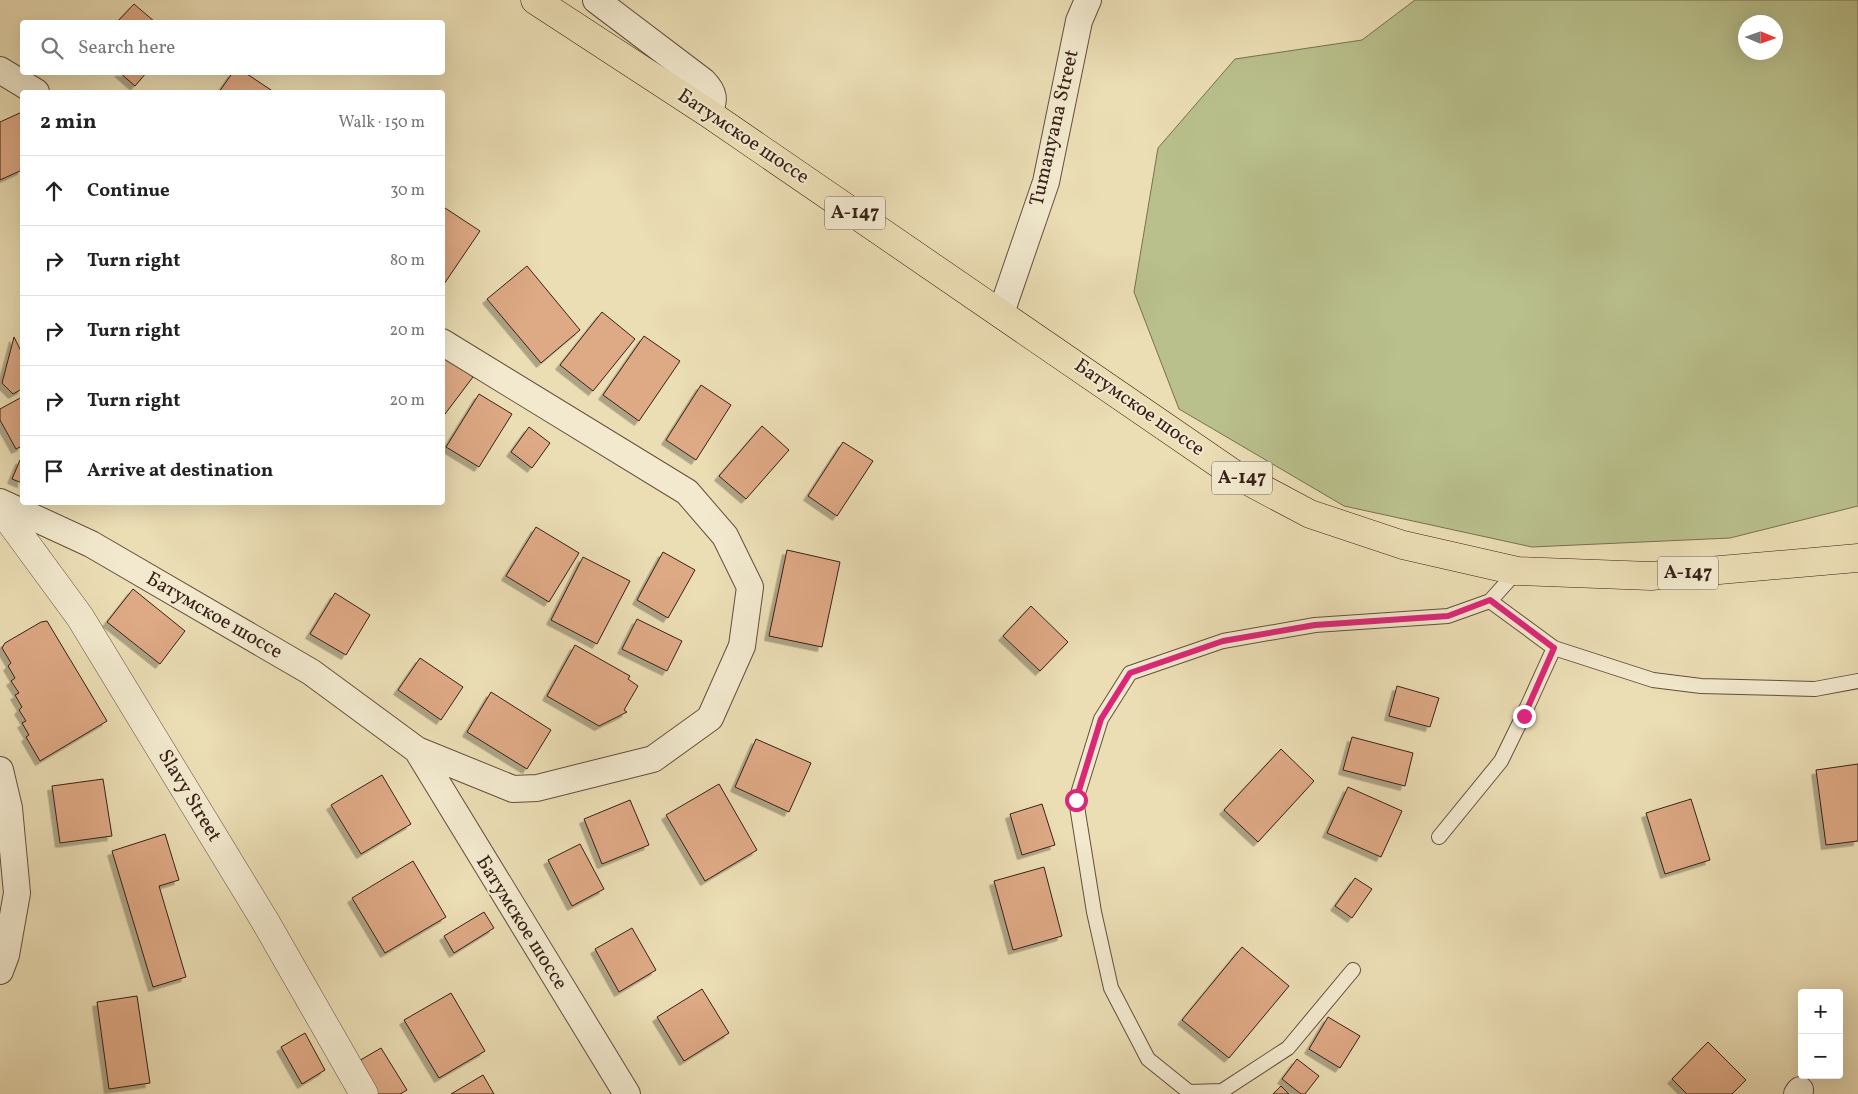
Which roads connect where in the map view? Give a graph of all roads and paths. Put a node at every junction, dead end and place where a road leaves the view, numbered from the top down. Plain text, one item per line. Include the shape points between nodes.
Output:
1 (535, 0) edge
2 (596, 0) edge
3 (1088, 0) edge
4 (0, 70) edge
5 (33, 90) edge
6 (708, 113) junction
7 (1001, 313) junction
8 (445, 344) edge
9 (0, 502) edge
10 (0, 508) edge
11 (1858, 558) edge
12 (1517, 571) junction
13 (1490, 600) junction
14 (1554, 648) junction
15 (1858, 681) edge
16 (417, 750) junction
17 (0, 770) edge
18 (1439, 837) dead end
19 (1353, 970) dead end
20 (0, 972) edge
21 (364, 1094) edge
22 (627, 1094) edge

1 - 6 highway, Батумское шоссе / А-147
2 - 6 street via 710,88 714,96
3 - 7 street, Tumanyana Street via 1079,21 1046,182
4 - 5 street
6 - 7 highway, Батумское шоссе / А-147
7 - 12 highway, Батумское шоссе / А-147 via 1231,472 1310,514 1403,545
8 - 16 street, Батумское шоссе via 687,492 725,536 750,587 742,646 710,718 653,759 537,788 514,789
9 - 16 street, Батумское шоссе via 91,544 303,667
10 - 21 street, Slavy Street via 80,617 265,921
11 - 12 highway, Батумское шоссе / А-147 via 1651,576
12 - 13 lane
13 - 14 lane
13 - 19 lane via 1448,616 1315,625 1223,641 1130,673 1101,719 1076,800 1094,912 1111,988 1148,1059 1189,1092 1222,1091 1288,1048
14 - 15 lane via 1652,680 1700,686 1815,688
14 - 18 lane via 1501,761
16 - 22 street, Батумское шоссе
17 - 20 street via 9,808 17,893

